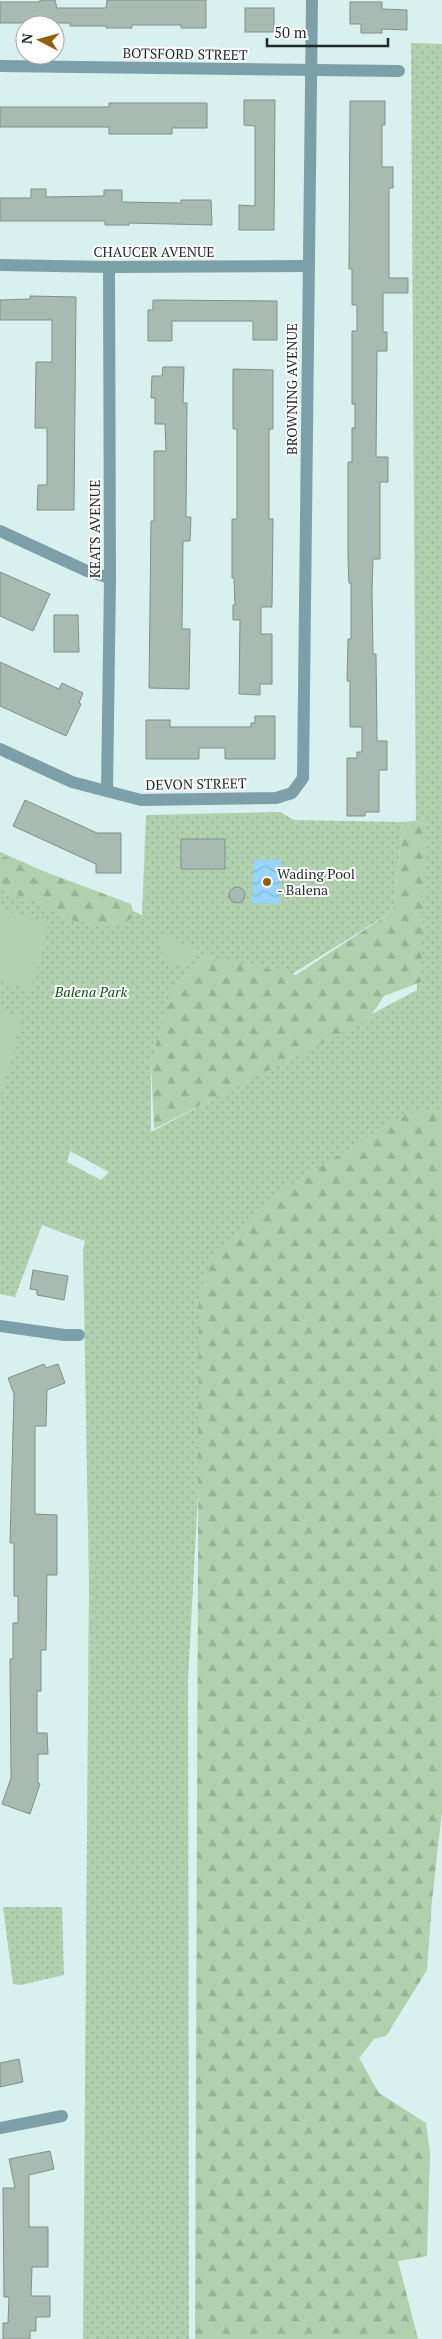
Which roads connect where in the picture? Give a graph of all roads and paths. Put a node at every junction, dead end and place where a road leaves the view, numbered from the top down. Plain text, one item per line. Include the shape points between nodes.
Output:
1 (312, 0) edge
2 (0, 66) edge
3 (311, 70) junction
4 (399, 70) dead end
5 (0, 265) edge
6 (308, 266) junction
7 (110, 267) junction
8 (0, 531) edge
9 (110, 578) junction
10 (0, 749) edge
11 (303, 778) joint
12 (107, 791) junction
13 (0, 1326) edge
14 (79, 1335) dead end
15 (62, 2116) dead end
16 (0, 2128) edge

1 - 3 street, BROWNING AVENUE
2 - 3 street, BOTSFORD STREET
3 - 4 street, BOTSFORD STREET
3 - 6 street, BROWNING AVENUE
5 - 7 street, CHAUCER AVENUE
6 - 7 street, CHAUCER AVENUE
6 - 11 street, BROWNING AVENUE
7 - 9 street, KEATS AVENUE
8 - 9 street via 87,571
9 - 12 street, KEATS AVENUE
10 - 12 street, DEVON STREET via 72,782
11 - 12 street, DEVON STREET via 292,793 276,798 141,800
13 - 14 street
15 - 16 street

